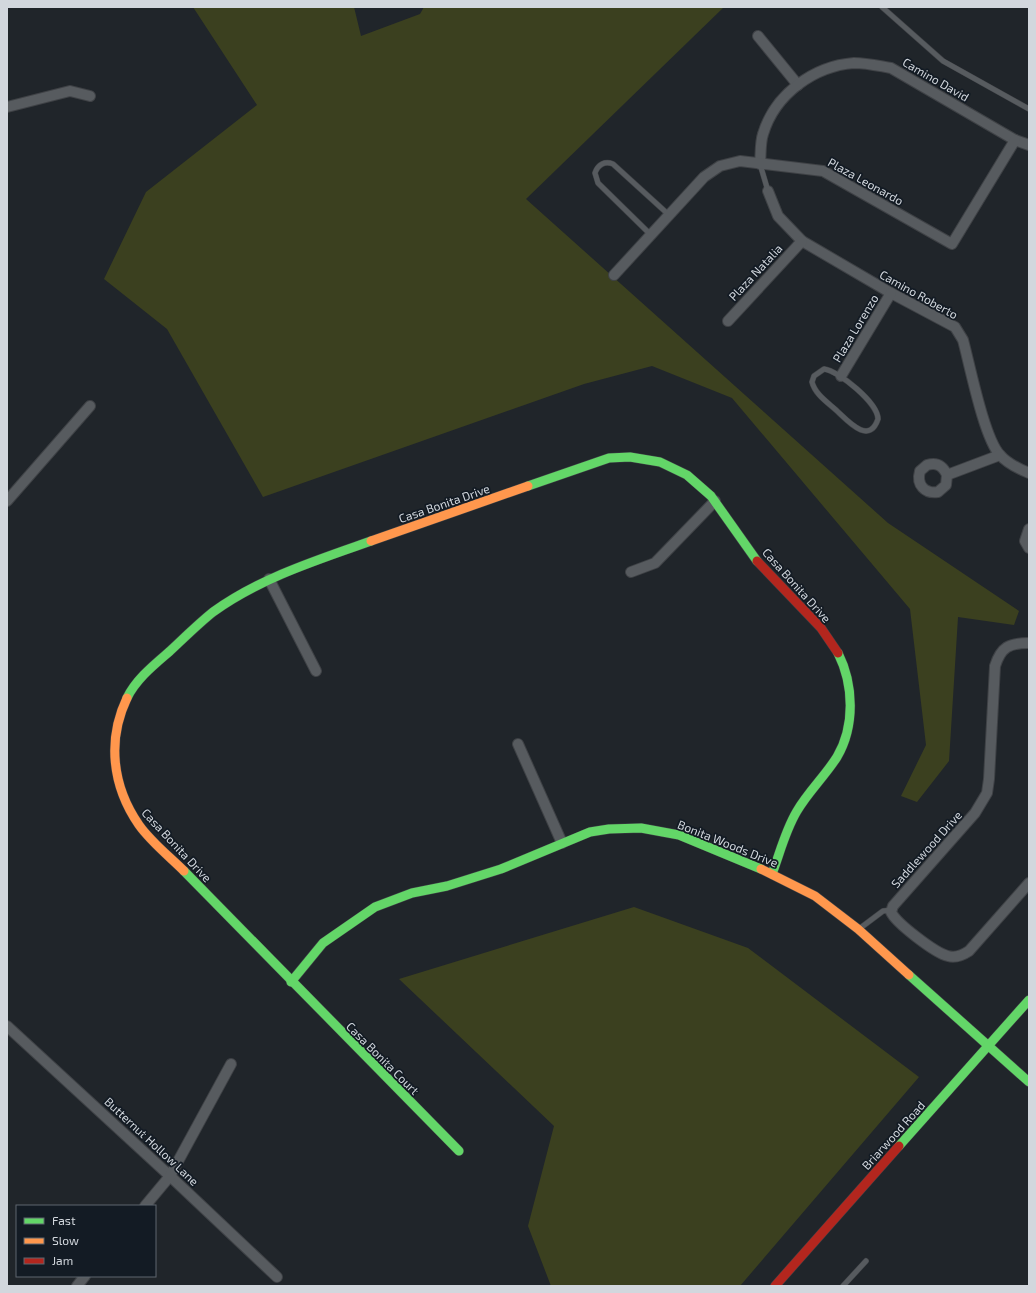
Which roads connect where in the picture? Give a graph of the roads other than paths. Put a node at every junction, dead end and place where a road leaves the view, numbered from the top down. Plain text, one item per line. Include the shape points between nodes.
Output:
1 (882, 7) edge
2 (758, 36) dead end
3 (798, 85) junction
4 (90, 96) dead end
5 (7, 107) edge
6 (1029, 109) edge
7 (1015, 140) junction
8 (1029, 145) edge
9 (760, 164) junction
10 (768, 192) joint
11 (669, 215) junction
12 (651, 235) junction
13 (802, 242) junction
14 (614, 275) dead end
15 (890, 293) junction
16 (728, 321) dead end
17 (841, 376) junction
18 (90, 406) dead end
19 (1000, 455) junction
20 (1029, 473) edge
21 (947, 475) dead end
22 (7, 501) edge
23 (715, 501) junction
24 (1029, 529) edge
25 (1029, 548) edge
26 (631, 572) dead end
27 (269, 579) junction
28 (1029, 643) edge
29 (316, 671) dead end
30 (518, 744) dead end
31 (562, 843) junction
32 (772, 874) junction
33 (1029, 883) edge
34 (892, 910) junction
35 (858, 929) junction
36 (291, 982) junction
37 (1029, 1000) edge
38 (7, 1026) edge
39 (988, 1046) junction
40 (231, 1064) dead end
41 (1029, 1082) edge
42 (459, 1151) dead end
43 (170, 1176) junction
44 (145, 1205) edge
45 (866, 1261) dead end
46 (84, 1277) edge
47 (277, 1277) dead end
48 (77, 1286) edge
49 (775, 1286) edge
50 (842, 1286) edge

1 - 6 lane via 943,61
2 - 3 street
3 - 7 street, Camino David via 819,72 842,65 867,63 891,68
3 - 9 street, Camino David via 780,102 767,123 762,135
4 - 5 street via 70,91
7 - 8 street, Camino David
7 - 9 street, Plaza Leonardo via 952,244 823,171
9 - 10 lane, Camino Roberto
9 - 11 street, Plaza Leonardo via 735,162 712,171
10 - 13 street, Camino Roberto via 778,216
11 - 12 street, Plaza Leonardo
11 - 12 lane via 613,164 605,162 598,167 595,176 598,183
12 - 14 street, Plaza Leonardo
13 - 15 street, Camino Roberto
13 - 16 street, Plaza Natalia
15 - 17 street, Plaza Lorenzo
15 - 19 street, Camino Roberto via 955,327 963,340 990,439
17 - 17 lane via 877,410 877,423 871,429 857,429 814,388 812,382 818,371 824,369
18 - 22 street
19 - 20 street, Camino Roberto via 1016,468
19 - 21 street
23 - 26 street via 655,563
23 - 27 street, Casa Bonita Drive via 687,475 663,463 636,457 609,458
23 - 32 street, Casa Bonita Drive via 766,572 828,638 842,662 849,690 847,730 838,754 790,823
24 - 25 street via 1025,541
27 - 29 street
27 - 36 street, Casa Bonita Drive via 204,620 141,678 132,689 120,715 114,744 114,759 125,801 140,826
28 - 34 street, Saddlewood Drive via 1017,643 999,653 995,666 990,779 984,798 975,813 908,888
30 - 31 street
31 - 32 street, Bonita Woods Drive via 609,828 641,828 680,835
31 - 36 street, Bonita Woods Drive via 501,870 412,893 375,907 324,943
32 - 35 street, Bonita Woods Drive via 815,896
33 - 34 street via 969,951 953,957 942,954 896,920
34 - 35 lane via 883,911
35 - 39 street, Bonita Woods Drive
36 - 42 street, Casa Bonita Court
37 - 39 street, Briarwood Road
38 - 43 street, Butternut Hollow Lane
39 - 41 street, Bonita Woods Drive
39 - 49 street, Briarwood Road
40 - 43 street
43 - 44 street
43 - 47 street, Butternut Hollow Lane
45 - 50 lane
46 - 48 street

